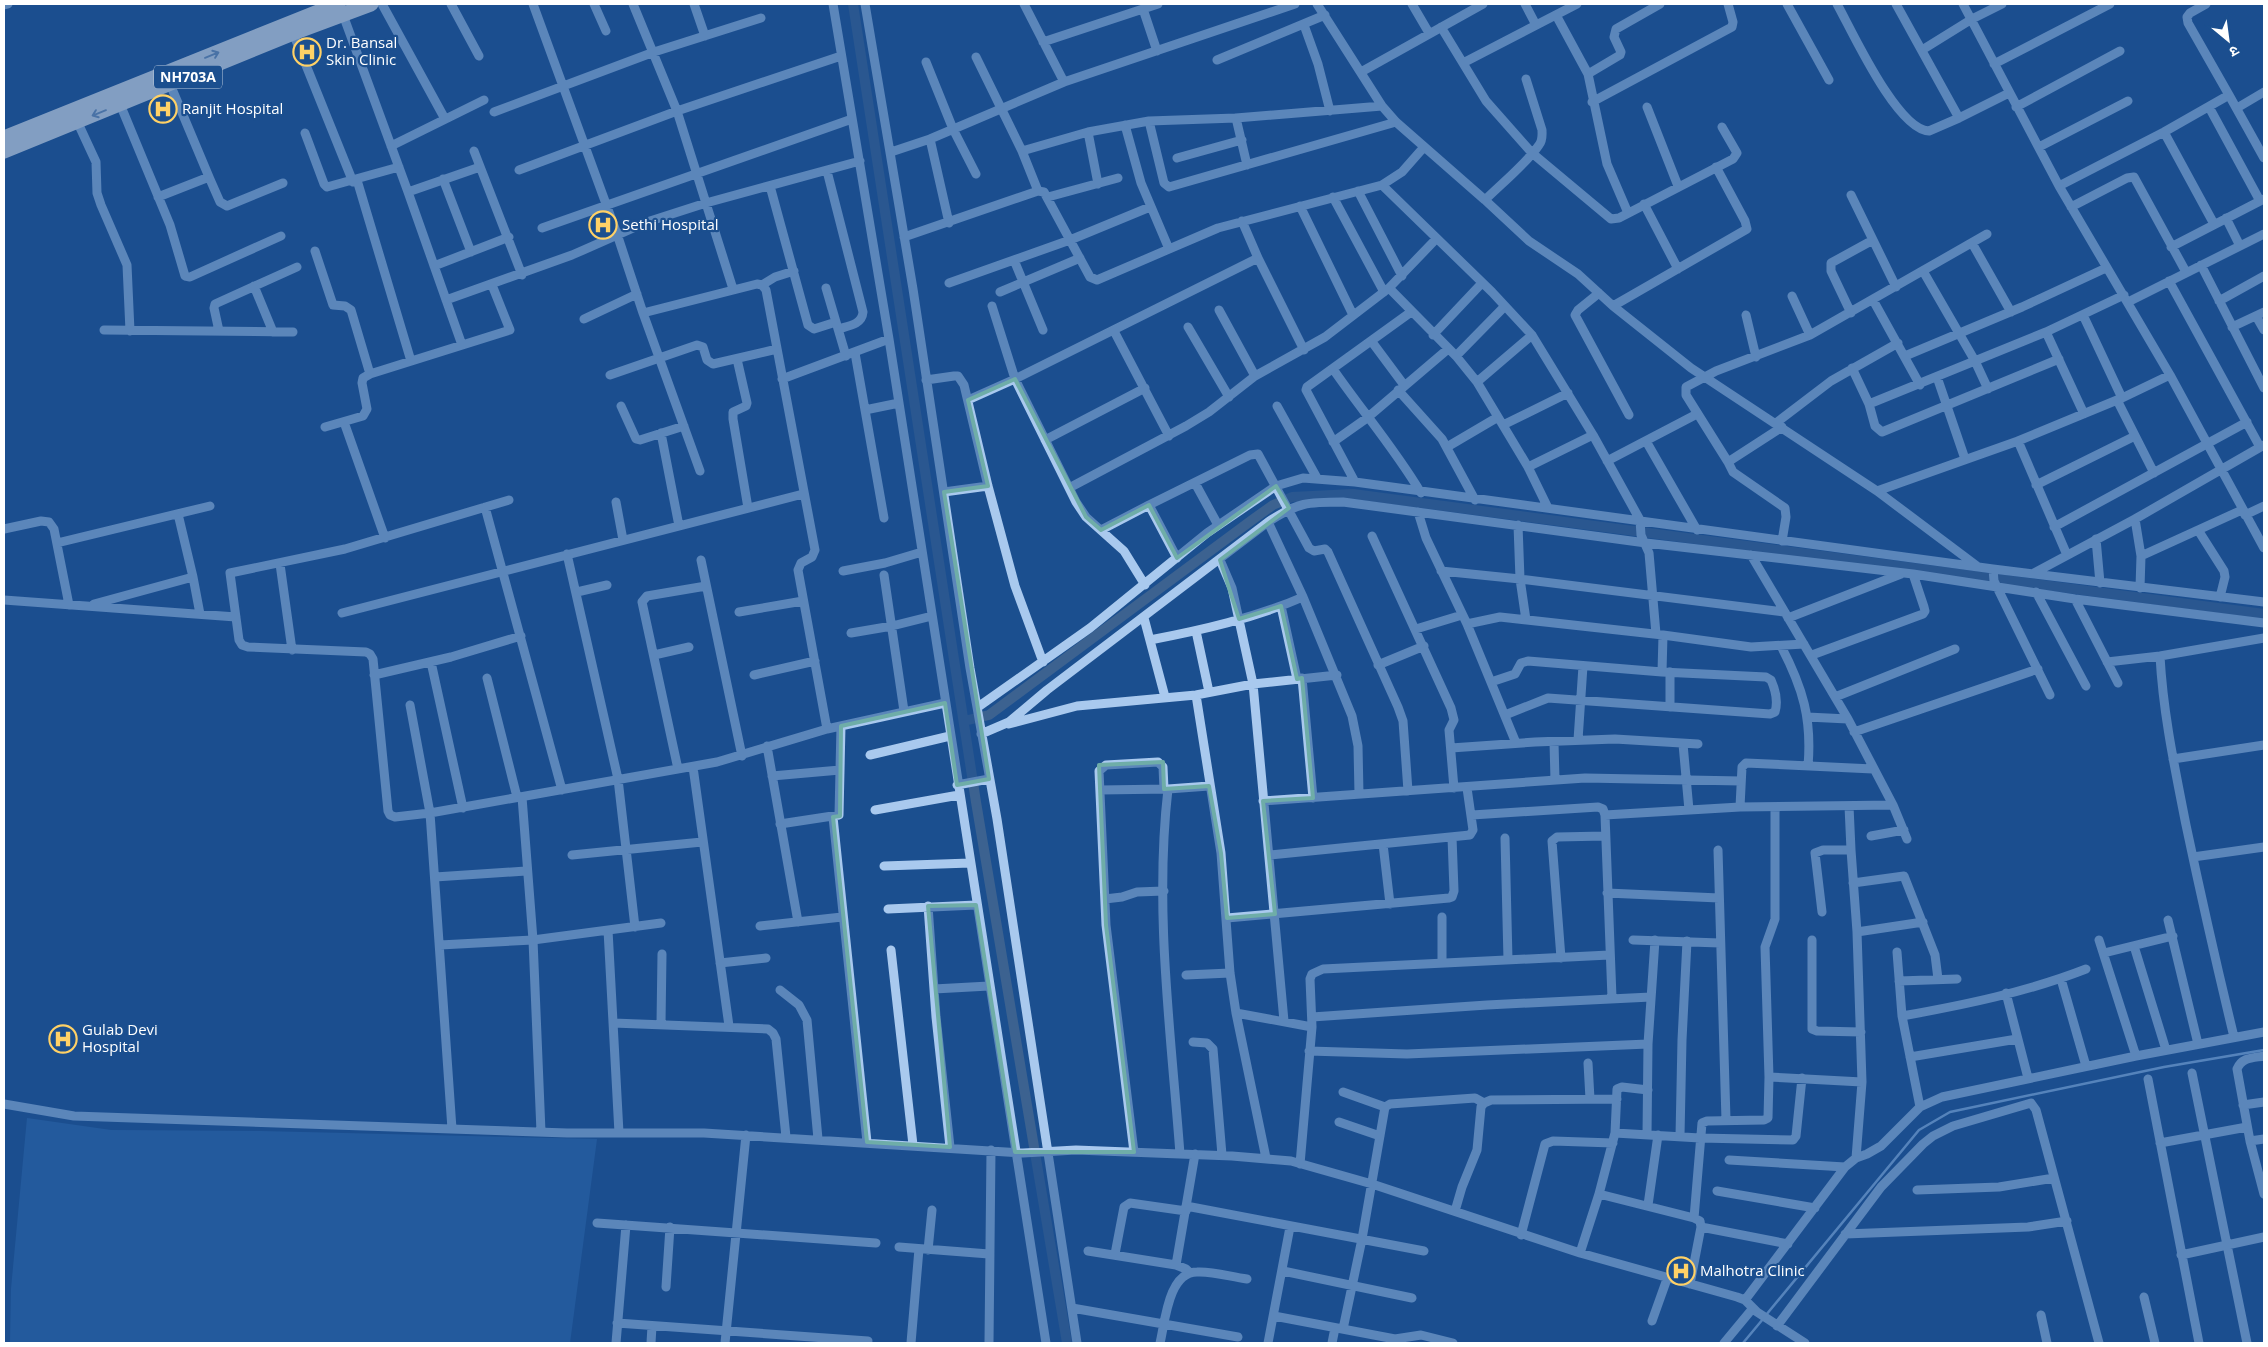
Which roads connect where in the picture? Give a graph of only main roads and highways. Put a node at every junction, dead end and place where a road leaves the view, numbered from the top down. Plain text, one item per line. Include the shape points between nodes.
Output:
1 (371, 4) edge
2 (340, 8) edge
3 (4, 138) edge
4 (4, 150) edge

1 - 2 highway, NH703A
3 -> 2 highway, NH703A
2 -> 4 highway, NH703A via 293,33

